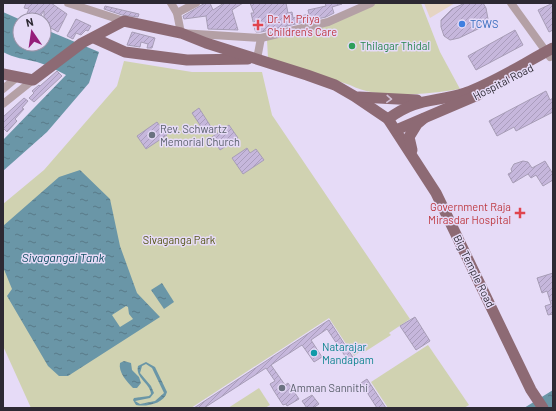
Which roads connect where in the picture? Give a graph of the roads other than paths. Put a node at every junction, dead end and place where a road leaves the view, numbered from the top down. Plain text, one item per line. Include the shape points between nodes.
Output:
1 (68, 3) edge
2 (171, 3) edge
3 (196, 3) edge
4 (371, 3) edge
5 (511, 3) edge
6 (177, 13) junction
7 (124, 21) junction
8 (181, 33) junction
9 (94, 38) junction
10 (261, 38) junction
11 (550, 53) edge
12 (257, 59) junction
13 (3, 74) edge
14 (16, 78) junction
15 (33, 80) junction
16 (3, 89) edge
17 (354, 96) junction
18 (425, 100) junction
19 (3, 104) edge
20 (432, 113) junction
21 (388, 119) junction
22 (396, 130) junction
23 (415, 158) junction
24 (543, 408) edge

1 - 7 street
2 - 6 street
3 - 6 street
4 - 10 street via 328,22
5 - 11 street
6 - 8 street
7 - 8 main road, Big Temple Road
7 - 9 main road
8 - 10 street
8 - 12 main road, Big Temple Road via 206,44
9 - 12 main road via 126,52 187,60
9 - 15 main road via 82,43
10 - 12 street
11 - 18 main road, Hospital Road via 465,93
11 - 20 main road, Hospital Road via 485,92
12 - 17 main road, Big Temple Road via 335,85
13 - 14 main road
14 - 15 main road
14 - 16 street
15 - 19 street
17 -> 18 main road
17 - 21 main road, Big Temple Road
18 - 21 main road
20 - 22 main road
20 - 23 main road via 417,124 409,137
21 - 22 main road, Big Temple Road
22 - 23 main road, Big Temple Road
23 - 24 main road, Big Temple Road via 436,193 534,395

